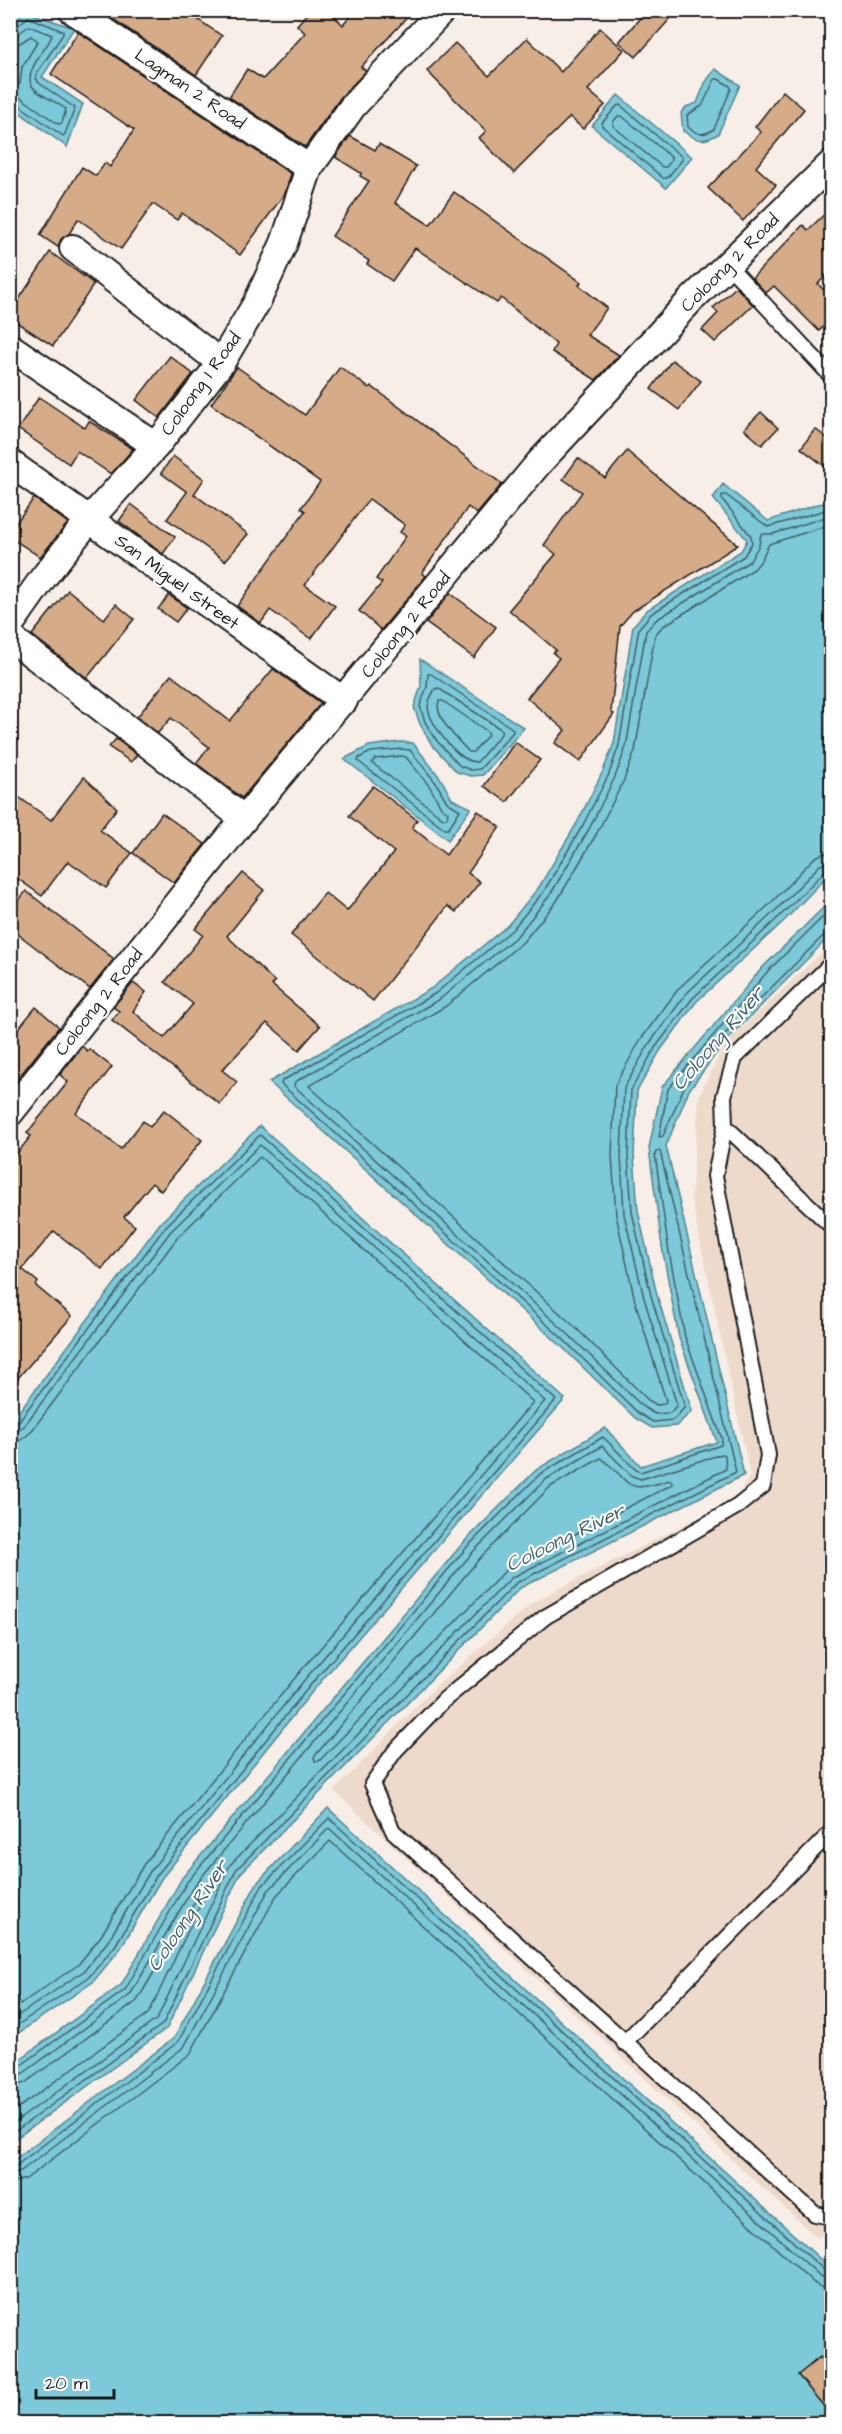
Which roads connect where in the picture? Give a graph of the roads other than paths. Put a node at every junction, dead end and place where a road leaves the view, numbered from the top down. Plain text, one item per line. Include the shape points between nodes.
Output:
1 (72, 10) edge
2 (443, 10) edge
3 (831, 163) edge
4 (309, 168) junction
5 (73, 248) dead end
6 (727, 264) junction
7 (10, 347) edge
8 (221, 363) junction
9 (831, 377) edge
10 (156, 446) junction
11 (10, 463) edge
12 (89, 520) junction
13 (10, 625) edge
14 (10, 637) edge
15 (344, 701) junction
16 (244, 819) junction
17 (831, 963) edge
18 (10, 1113) edge
19 (725, 1125) junction
20 (831, 1227) edge
21 (831, 1831) edge
22 (624, 2043) junction
23 (831, 2217) edge

1 - 4 street, Lagman 2 Road
2 - 4 street, Coloong 1 Road via 353,105
3 - 6 street, Coloong 2 Road
4 - 8 street, Coloong 1 Road via 284,243 257,302
5 - 8 street
6 - 9 lane
6 - 15 street, Coloong 2 Road via 538,464
7 - 10 street
8 - 10 street, Coloong 1 Road
10 - 12 street, Coloong 1 Road
11 - 12 street, San Miguel Street
12 - 13 street, Coloong 1 Road
12 - 15 street, San Miguel Street
14 - 16 street
15 - 16 street, Coloong 2 Road
16 - 18 street, Coloong 2 Road
17 - 19 lane via 735,1058 724,1096
19 - 20 lane
19 - 22 lane via 715,1176 768,1455 763,1486 738,1506 545,1617 444,1700 395,1751 372,1784 393,1831
21 - 22 lane
22 - 23 lane via 815,2214

